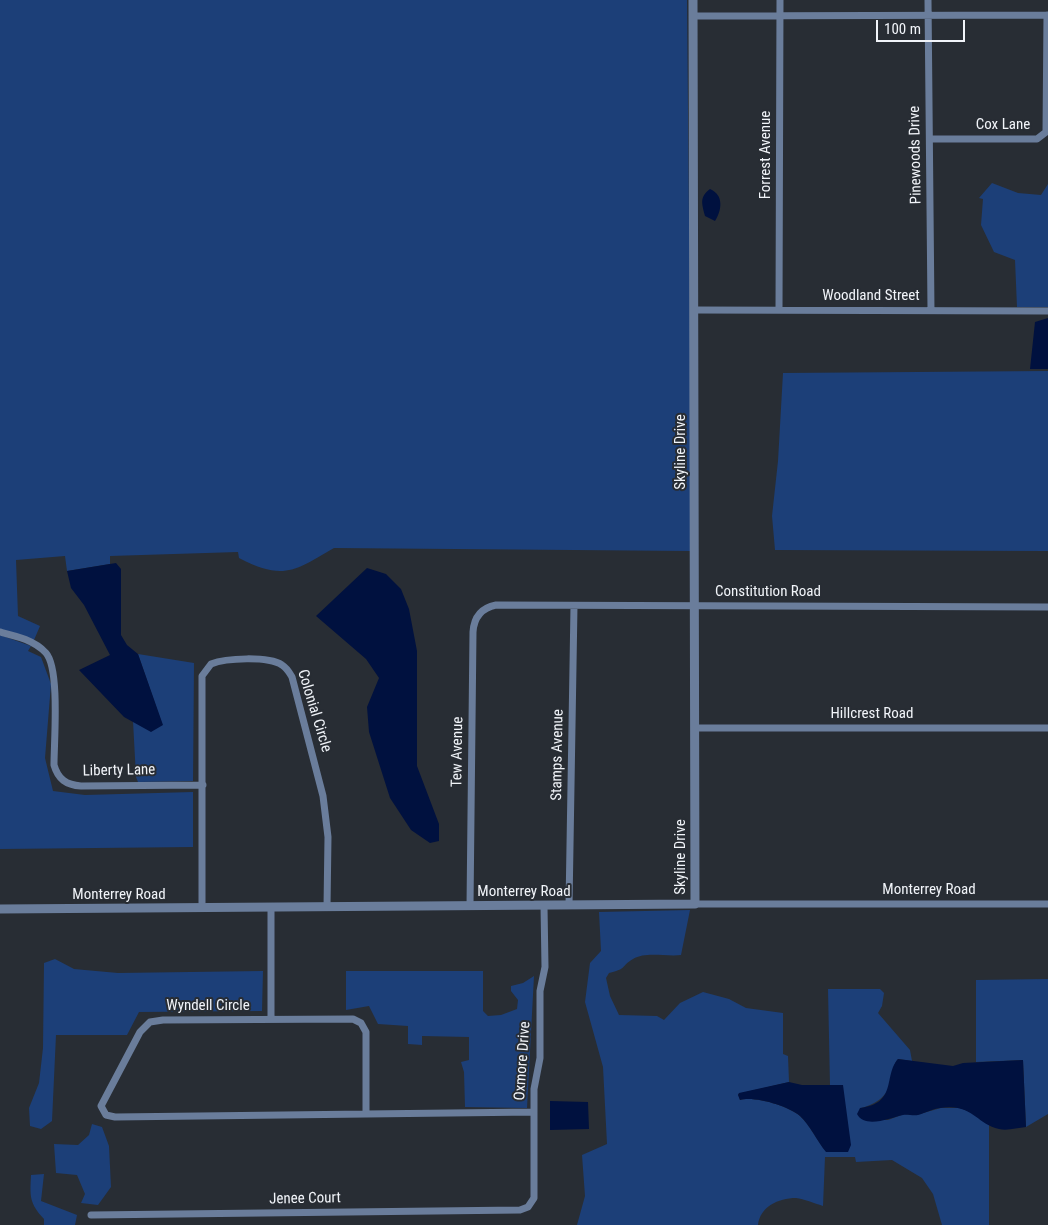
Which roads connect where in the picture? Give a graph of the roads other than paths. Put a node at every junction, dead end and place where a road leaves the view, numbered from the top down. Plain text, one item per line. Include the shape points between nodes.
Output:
1 (693, 0) edge
2 (780, 0) edge
3 (928, 0) edge
4 (928, 15) junction
5 (1048, 15) edge
6 (693, 16) junction
7 (780, 16) junction
8 (930, 139) junction
9 (694, 310) junction
10 (779, 310) junction
11 (931, 310) junction
12 (1048, 311) edge
13 (489, 606) joint
14 (574, 606) junction
15 (695, 606) junction
16 (1048, 607) edge
17 (0, 632) edge
18 (695, 728) junction
19 (1048, 728) edge
20 (203, 785) junction
21 (695, 904) junction
22 (1048, 904) edge
23 (569, 905) junction
24 (470, 906) junction
25 (544, 906) junction
26 (271, 907) junction
27 (327, 907) junction
28 (202, 908) junction
29 (0, 909) edge
30 (271, 1020) junction
31 (534, 1112) junction
32 (366, 1114) junction
33 (520, 1210) joint
34 (91, 1215) dead end

1 - 6 street, Skyline Drive
2 - 7 street, Forrest Avenue
3 - 4 street, Pinewoods Drive
4 - 5 street
4 - 7 street
4 - 8 street, Pinewoods Drive
5 - 8 street, Cox Lane via 1046,132 1042,137
6 - 7 street
6 - 9 street, Skyline Drive
7 - 10 street, Forrest Avenue
8 - 11 street, Pinewoods Drive
9 - 10 street, Woodland Street
9 - 15 street, Skyline Drive
10 - 11 street, Woodland Street
11 - 12 street, Woodland Street
13 - 14 street, Constitution Road
13 - 24 street, Tew Avenue via 480,612 474,625
14 - 15 street, Constitution Road
14 - 23 street, Stamps Avenue
15 - 16 street, Constitution Road
15 - 18 street, Skyline Drive
17 - 20 street, Liberty Lane via 34,644 45,652 53,666 54,765 62,781 81,786
18 - 19 street, Hillcrest Road
18 - 21 street, Skyline Drive
20 - 27 street, Colonial Circle via 202,682 205,670 221,661 259,660 281,664 292,677 323,796 328,837
20 - 28 street, Colonial Circle
21 - 22 street, Monterrey Road
21 - 23 street, Monterrey Road
23 - 25 street, Monterrey Road
24 - 25 street, Monterrey Road
24 - 27 street, Monterrey Road
25 - 31 street, Oxmore Drive via 545,967 540,991 540,1058 534,1089
26 - 27 street, Monterrey Road
26 - 28 street, Monterrey Road
26 - 30 street
28 - 29 street, Monterrey Road
30 - 32 street, Wyndell Circle via 353,1019 362,1023 366,1032
30 - 32 street, Wyndell Circle via 150,1022 140,1032 106,1094 101,1106 103,1110 115,1117
31 - 32 street, Wyndell Circle
31 - 33 street, Oxmore Drive via 534,1198 528,1207
33 - 34 street, Jenee Court

